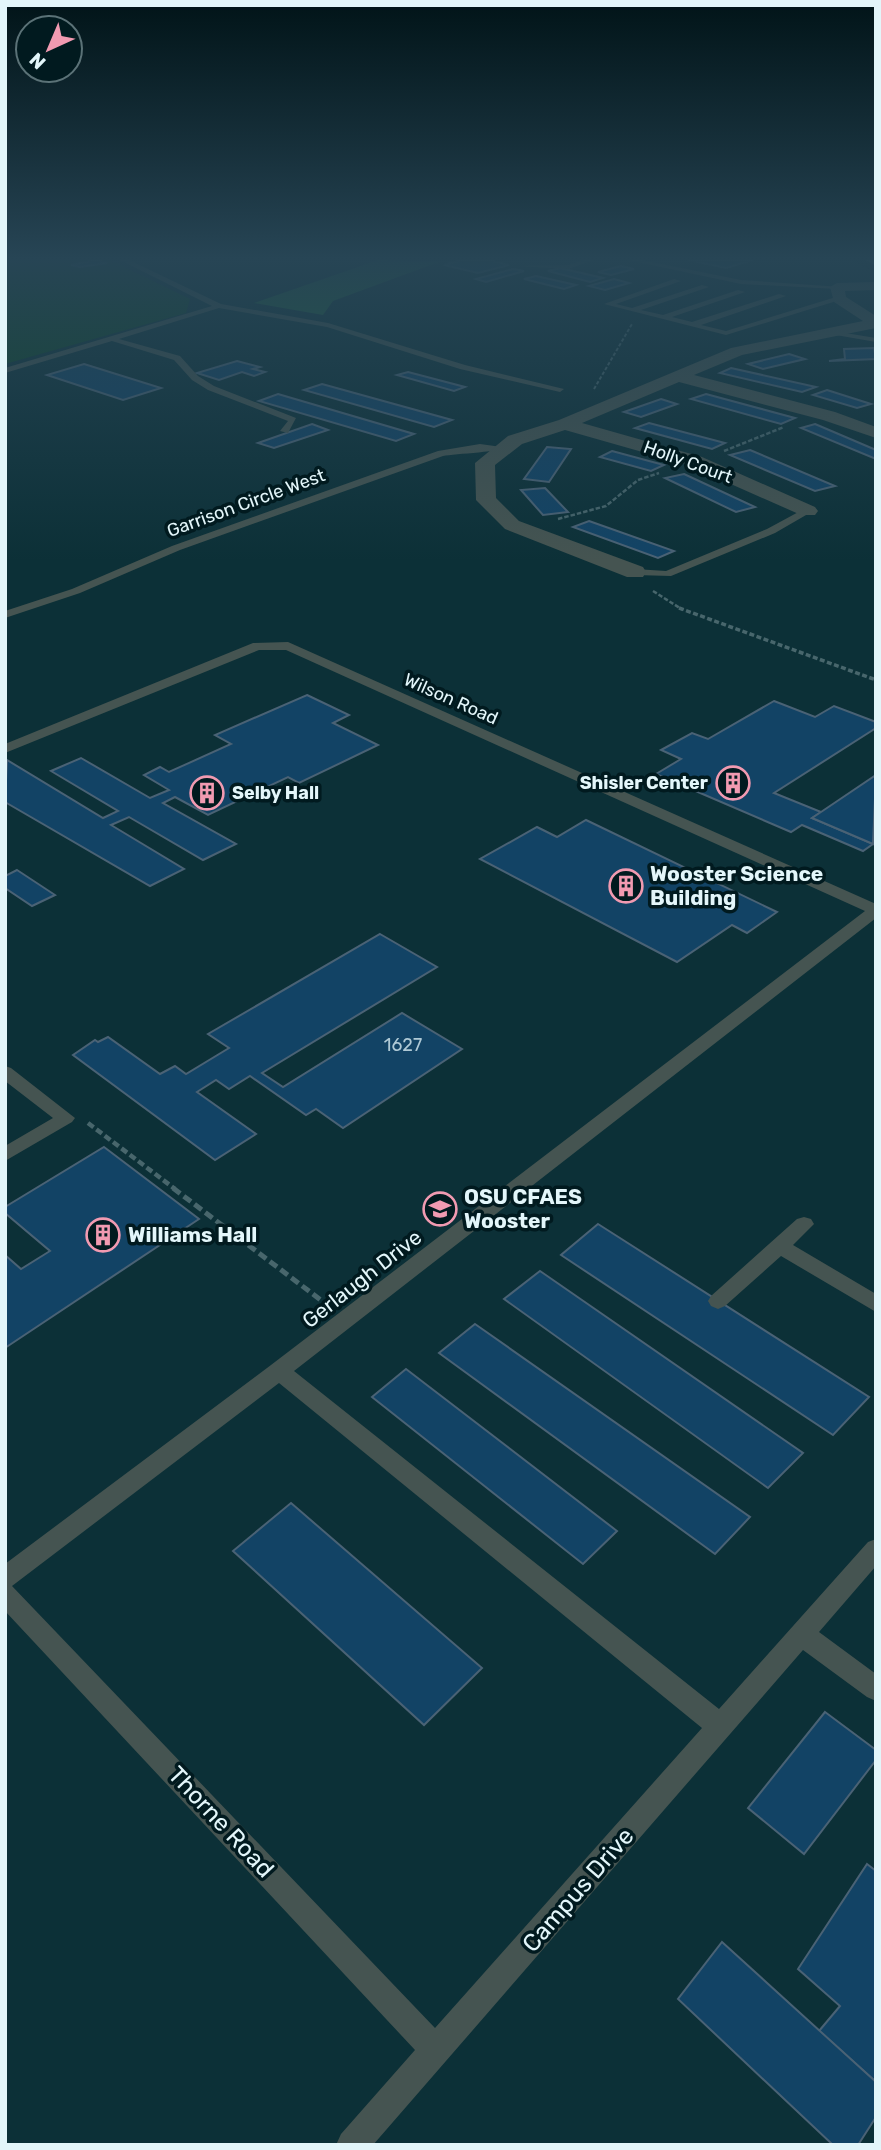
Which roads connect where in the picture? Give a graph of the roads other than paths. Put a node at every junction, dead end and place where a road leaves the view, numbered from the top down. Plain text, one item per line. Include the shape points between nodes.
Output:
1 (43, 360) edge
2 (179, 360) edge
3 (442, 360) edge
4 (717, 360) edge
5 (5, 371) edge
6 (681, 377) junction
7 (560, 389) dead end
8 (565, 424) junction
9 (285, 430) dead end
10 (876, 433) edge
11 (504, 448) junction
12 (808, 510) joint
13 (635, 572) joint
14 (5, 615) edge
15 (5, 749) edge
16 (876, 910) edge
17 (5, 1072) edge
18 (5, 1155) edge
19 (804, 1224) dead end
20 (780, 1246) junction
21 (718, 1301) dead end
22 (876, 1304) edge
23 (279, 1371) junction
24 (876, 1549) edge
25 (5, 1578) edge
26 (5, 1594) edge
27 (802, 1634) junction
28 (876, 1689) edge
29 (721, 1727) junction
30 (437, 2051) junction
31 (352, 2145) edge

1 - 5 lane
2 - 9 lane via 211,388 293,420
3 - 7 lane
4 - 6 street
6 - 8 street
6 - 10 street
8 - 11 street
8 - 12 street, Holly Court via 695,461
11 - 13 street via 485,463 486,500 512,525
11 - 14 lane, Garrison Circle West via 441,453
12 - 13 lane via 771,531 667,574
15 - 16 lane, Wilson Road via 257,646 288,646
16 - 23 lane, Gerlaugh Drive
17 - 18 lane via 66,1118
19 - 20 lane
20 - 21 lane
20 - 22 lane
23 - 25 lane, Gerlaugh Drive
23 - 29 lane
24 - 27 lane, Campus Drive
26 - 30 lane, Thorne Road
27 - 28 lane
27 - 29 lane, Campus Drive
29 - 30 lane, Campus Drive
30 - 31 lane, Campus Drive

